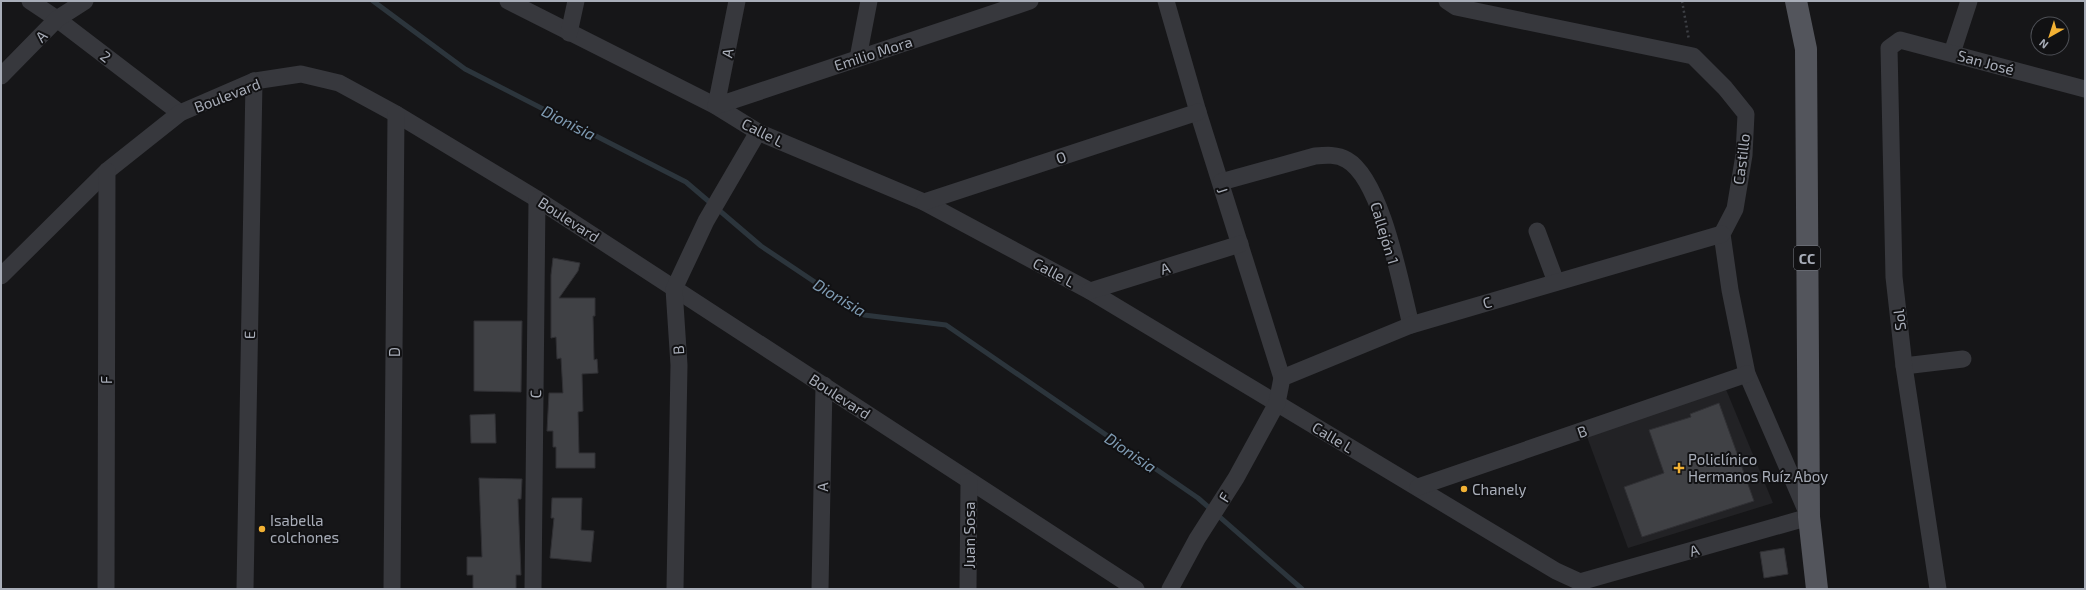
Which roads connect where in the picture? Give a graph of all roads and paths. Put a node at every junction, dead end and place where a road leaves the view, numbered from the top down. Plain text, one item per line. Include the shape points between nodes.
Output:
1 (30, 1) edge
2 (85, 1) edge
3 (508, 1) edge
4 (576, 1) edge
5 (737, 1) edge
6 (869, 1) edge
7 (1030, 1) edge
8 (1166, 1) edge
9 (1447, 1) edge
10 (1682, 1) edge
11 (1796, 1) edge
12 (1969, 1) edge
13 (57, 19) junction
14 (569, 33) junction
15 (1889, 48) joint
16 (1952, 53) junction
17 (1693, 56) junction
18 (858, 58) junction
19 (1, 76) edge
20 (254, 81) junction
21 (2085, 89) edge
22 (716, 106) junction
23 (1198, 112) junction
24 (180, 113) junction
25 (396, 114) junction
26 (758, 132) junction
27 (107, 171) junction
28 (1221, 182) junction
29 (537, 199) junction
30 (924, 202) junction
31 (1537, 231) dead end
32 (1722, 234) junction
33 (1240, 244) junction
34 (1, 276) edge
35 (1556, 282) junction
36 (674, 289) junction
37 (1090, 291) junction
38 (1411, 324) junction
39 (1963, 359) dead end
40 (1904, 366) junction
41 (1747, 374) junction
42 (1282, 378) junction
43 (824, 385) junction
44 (1276, 403) junction
45 (969, 482) junction
46 (1418, 487) junction
47 (1809, 517) junction
48 (1580, 582) joint
49 (106, 589) edge
50 (245, 589) edge
51 (392, 589) edge
52 (533, 589) edge
53 (675, 589) edge
54 (820, 589) edge
55 (968, 589) edge
56 (1136, 589) edge
57 (1170, 589) edge
58 (1817, 589) edge
59 (1938, 589) edge

1 - 13 street, 2
2 - 13 street, A
3 - 14 street, Calle L
4 - 14 street
5 - 22 street, A
6 - 18 street
7 - 18 street, Emilio Mora
8 - 23 street, J
9 - 17 street via 1456,7
10 - 17 path
11 - 47 main road, CC via 1806,49
12 - 16 street
13 - 19 street, A
13 - 24 street, 2
14 - 22 street, Calle L
15 - 16 street, San José via 1900,40
15 - 40 street, Sol via 1894,277
16 - 21 street, San José
17 - 32 street, Castillo via 1746,114 1744,155 1735,209
18 - 22 street, Emilio Mora
20 - 24 street, Boulevard
20 - 25 street, Boulevard via 301,74 338,83
20 - 50 street, E
22 - 26 street, Calle L
23 - 28 street, J
23 - 30 street, O
24 - 27 street, Boulevard
25 - 29 street, Boulevard
25 - 51 street, D
26 - 30 street, Calle L
26 - 36 street, B via 706,221
27 - 34 street, Boulevard
27 - 49 street, F
28 - 33 street, J
28 - 38 street, Callejón 1 via 1314,156 1330,154 1348,160 1360,172 1380,205
29 - 36 street, Boulevard
29 - 52 street, C
30 - 37 street, Calle L
31 - 35 street
32 - 35 street, C
32 - 41 street
33 - 37 street, A
33 - 42 street, J
35 - 38 street, C
36 - 43 street, Boulevard
36 - 53 street, B via 679,365
37 - 44 street, Calle L
38 - 42 street, C
39 - 40 street
40 - 59 street, Sol
41 - 46 street, B
41 - 47 street
42 - 44 street
43 - 45 street, Boulevard
43 - 54 street, A
44 - 46 street, Calle L
44 - 57 street, F via 1236,478 1197,539
45 - 55 street, Juan Sosa
45 - 56 street, Boulevard
46 - 48 street, Calle L via 1556,571
47 - 48 street, A
47 - 58 main road, CC

